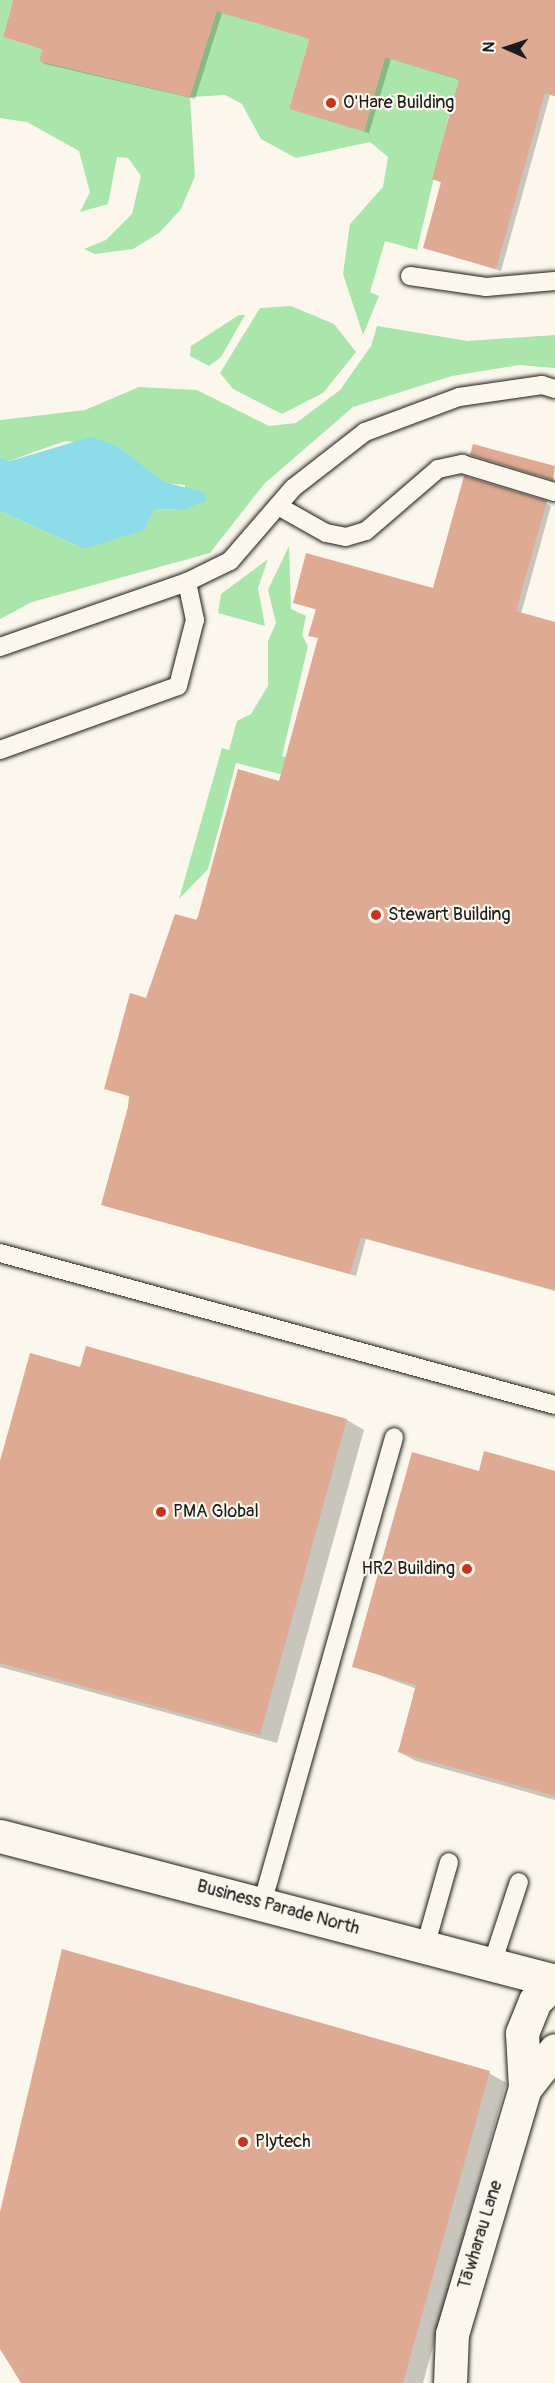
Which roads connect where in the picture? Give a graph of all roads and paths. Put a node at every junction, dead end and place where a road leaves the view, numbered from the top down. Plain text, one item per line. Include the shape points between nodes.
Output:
1 (410, 276) dead end
2 (555, 281) edge
3 (555, 389) edge
4 (555, 492) edge
5 (279, 506) junction
6 (187, 582) junction
7 (0, 647) edge
8 (0, 750) edge
9 (0, 1253) edge
10 (555, 1405) edge
11 (394, 1437) dead end
12 (0, 1836) edge
13 (449, 1862) dead end
14 (519, 1882) dead end
15 (262, 1904) junction
16 (425, 1947) junction
17 (492, 1964) junction
18 (555, 1981) edge
19 (555, 2050) edge
20 (525, 2088) junction
21 (450, 2383) edge

1 - 2 lane via 486,287
3 - 5 lane via 542,385 492,391 421,407 365,432 328,456
4 - 5 lane via 462,464 444,467 424,477 366,531 346,537 326,533
5 - 6 lane via 230,561
6 - 7 lane
6 - 8 lane via 195,620 178,686
9 - 10 lane
11 - 15 lane
12 - 15 street, Business Parade North
13 - 16 lane
14 - 17 lane
15 - 16 street, Business Parade North
16 - 17 street, Business Parade North
17 - 18 street, Business Parade North
18 - 20 street, Tāwharau Lane via 535,2001 522,2033
19 - 20 street, Tāwharau Lane
20 - 21 street, Tāwharau Lane via 452,2334

